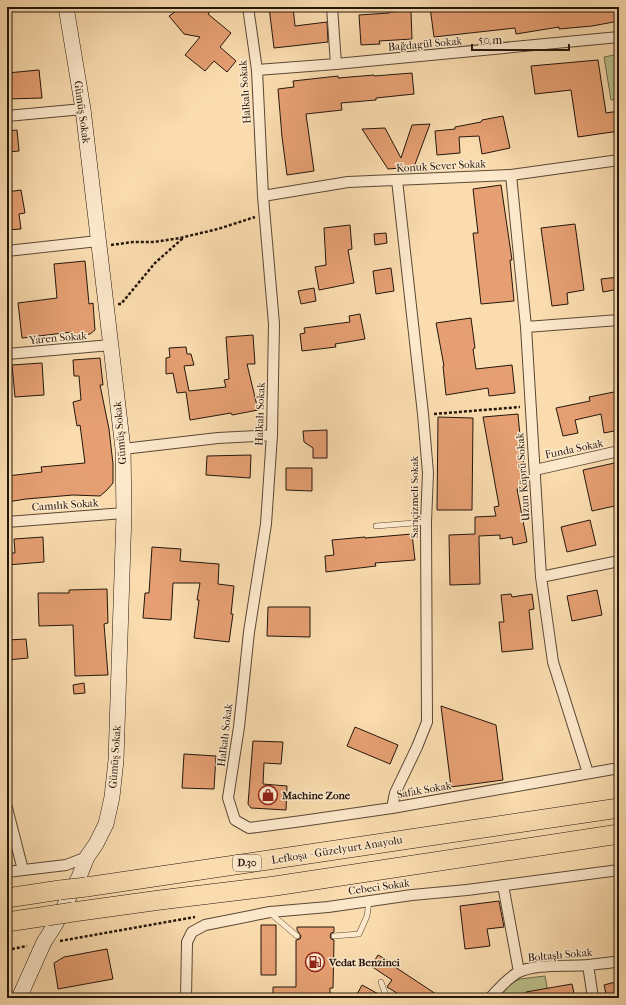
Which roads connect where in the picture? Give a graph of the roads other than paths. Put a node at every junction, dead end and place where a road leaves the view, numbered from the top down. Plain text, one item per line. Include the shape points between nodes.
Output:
1 (66, 7) edge
2 (248, 7) edge
3 (332, 7) edge
4 (619, 37) edge
5 (336, 64) junction
6 (257, 70) junction
7 (83, 109) junction
8 (7, 116) edge
9 (619, 160) edge
10 (511, 175) junction
11 (397, 180) junction
12 (263, 196) junction
13 (99, 244) junction
14 (7, 251) edge
15 (619, 320) edge
16 (526, 327) junction
17 (111, 345) junction
18 (7, 354) edge
19 (272, 435) junction
20 (123, 449) junction
21 (619, 452) edge
22 (535, 470) junction
23 (124, 513) junction
24 (7, 522) edge
25 (426, 522) junction
26 (376, 526) dead end
27 (619, 561) edge
28 (541, 577) junction
29 (619, 768) edge
30 (588, 773) junction
31 (7, 808) edge
32 (392, 808) junction
33 (619, 808) edge
34 (235, 820) joint
35 (619, 834) edge
36 (87, 857) junction
37 (23, 870) junction
38 (619, 870) edge
39 (7, 872) edge
40 (83, 882) junction
41 (503, 885) junction
42 (7, 898) edge
43 (369, 901) junction
44 (270, 912) junction
45 (51, 921) junction
46 (7, 922) edge
47 (296, 936) dead end
48 (334, 936) dead end
49 (619, 961) edge
50 (588, 965) junction
51 (519, 972) junction
52 (381, 982) dead end
53 (19, 998) edge
54 (186, 998) edge
55 (387, 998) edge
56 (490, 998) edge
57 (593, 998) edge

1 - 7 street, Gümüş Sokak
2 - 6 street, Halkalı Sokak
3 - 5 street
4 - 5 street, Bağdagül Sokak
5 - 6 street, Bağdagül Sokak
6 - 12 street, Halkalı Sokak
7 - 8 street
7 - 13 street, Gümüş Sokak
9 - 10 street, Konuk Sever Sokak
10 - 11 street, Konuk Sever Sokak
10 - 16 street, Uzun Köprü Sokak
11 - 12 street, Konuk Sever Sokak via 348,182
11 - 25 street, Sarıçizmeli Sokak via 423,414 428,473
12 - 19 street, Halkalı Sokak via 274,324
13 - 14 street
13 - 17 street, Gümüş Sokak
15 - 16 street
16 - 22 street, Uzun Köprü Sokak
17 - 18 street, Yaren Sokak
17 - 20 street, Gümüş Sokak
19 - 20 street via 218,438
19 - 34 street, Halkalı Sokak via 266,524 249,632 239,727 228,798
20 - 23 street, Gümüş Sokak
21 - 22 street, Funda Sokak
22 - 28 street, Uzun Köprü Sokak
23 - 24 street, Camılık Sokak
23 - 36 street, Gümüş Sokak via 117,737 112,797 106,824
25 - 26 lane
25 - 32 street, Sarıçizmeli Sokak via 427,722 395,793
27 - 28 street
28 - 30 street, Uzun Köprü Sokak via 553,662
29 - 30 street, Safak Sokak
30 - 32 street, Safak Sokak
31 - 37 street
32 - 34 street, Safak Sokak via 249,828
33 - 40 highway, Lefkoşa - Güzelyurt Anayolu / D.30
35 - 45 highway, bridge via 275,886 73,912
36 - 37 street via 66,865
36 - 40 street, Gümüş Sokak
37 - 39 street
38 - 41 street, Cebeci Sokak
40 - 42 highway, Lefkoşa - Güzelyurt Anayolu / D.30, bridge via 60,890
40 - 45 street, Gümüş Sokak
41 - 43 street, Cebeci Sokak
41 - 51 street
43 - 44 street, Cebeci Sokak
43 - 48 lane via 367,916 358,934
44 - 47 lane
44 - 54 street, Cebeci Sokak via 204,925 192,932 186,942
45 - 46 highway
45 - 53 street, Gümüş Sokak
49 - 50 street, Boltaşlı Sokak
50 - 51 street, Boltaşlı Sokak via 558,966
50 - 57 street
51 - 56 street, Boltaşlı Sokak via 507,980
52 - 55 lane

